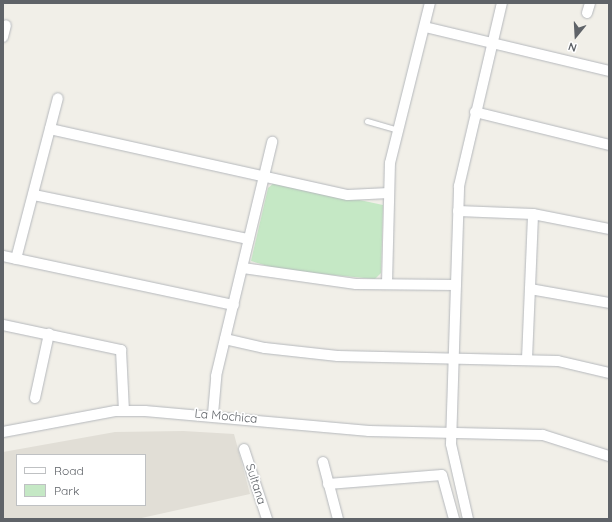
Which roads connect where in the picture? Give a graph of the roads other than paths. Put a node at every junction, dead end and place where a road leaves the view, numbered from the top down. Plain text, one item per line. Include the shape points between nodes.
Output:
1 (430, 3) edge
2 (502, 3) edge
3 (590, 3) edge
4 (587, 13) dead end
5 (6, 25) dead end
6 (425, 27) junction
7 (3, 37) edge
8 (492, 42) junction
9 (609, 71) edge
10 (58, 98) dead end
11 (475, 112) junction
12 (367, 121) dead end
13 (50, 129) junction
14 (398, 130) junction
15 (272, 142) dead end
16 (609, 145) edge
17 (264, 176) junction
18 (389, 193) junction
19 (34, 194) junction
20 (458, 211) junction
21 (533, 214) junction
22 (609, 230) edge
23 (249, 239) junction
24 (3, 256) edge
25 (16, 259) junction
26 (243, 268) junction
27 (387, 284) junction
28 (456, 285) junction
29 (530, 289) junction
30 (609, 303) edge
31 (234, 305) junction
32 (3, 325) edge
33 (50, 334) junction
34 (225, 339) junction
35 (455, 359) junction
36 (526, 359) junction
37 (609, 373) edge
38 (35, 398) dead end
39 (124, 411) junction
40 (213, 414) junction
41 (3, 432) edge
42 (451, 433) junction
43 (244, 449) dead end
44 (609, 456) edge
45 (323, 462) dead end
46 (328, 484) junction
47 (267, 519) edge
48 (338, 519) edge
49 (454, 519) edge
50 (468, 519) edge

1 - 6 street
2 - 8 street
3 - 4 street
5 - 7 street
6 - 8 street
6 - 14 street
8 - 9 street
8 - 11 street
10 - 13 street
11 - 16 street
11 - 20 street via 461,167
12 - 14 lane
13 - 17 street
13 - 19 street
14 - 18 street via 390,163
15 - 17 street
17 - 18 street via 348,195
17 - 23 street
18 - 27 street
19 - 23 street
19 - 25 street
20 - 21 street
20 - 28 street
21 - 22 street
21 - 29 street
23 - 26 street
24 - 25 street
25 - 31 street
26 - 27 street via 321,280
26 - 31 street
27 - 28 street
28 - 35 street
29 - 30 street
29 - 36 street
31 - 34 street
32 - 33 street
33 - 38 street
33 - 39 street via 121,350
34 - 35 street via 265,348 338,356
34 - 40 street via 216,376
35 - 36 street
35 - 42 street
36 - 37 street via 576,364
39 - 40 street, La Mochica
39 - 41 street, La Mochica
40 - 42 street, La Mochica via 331,428
42 - 44 street, La Mochica via 543,435
42 - 50 street via 452,460
43 - 47 street, Sultana
45 - 46 street
46 - 48 street
46 - 49 street via 442,475

